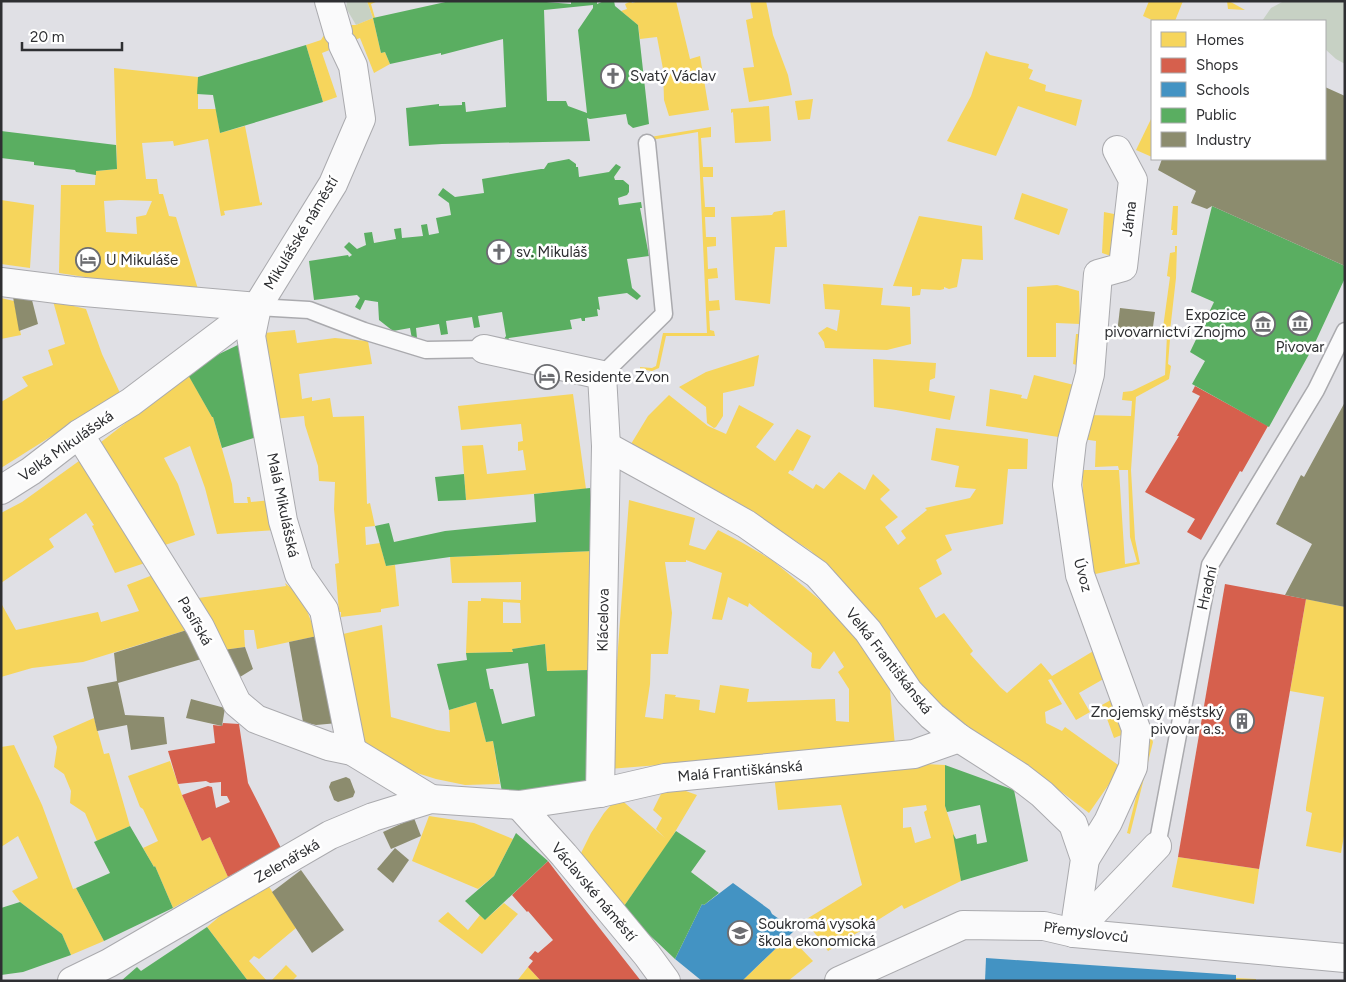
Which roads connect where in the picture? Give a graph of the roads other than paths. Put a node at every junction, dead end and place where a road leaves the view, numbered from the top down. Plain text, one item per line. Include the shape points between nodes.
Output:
1 (329, 1) edge
2 (647, 144) dead end
3 (1117, 150) dead end
4 (1098, 274) joint
5 (1, 282) edge
6 (256, 307) junction
7 (1345, 331) edge
8 (484, 349) joint
9 (602, 375) junction
10 (131, 402) joint
11 (80, 434) junction
12 (606, 446) junction
13 (1, 490) edge
14 (960, 738) junction
15 (352, 751) junction
16 (600, 793) junction
17 (431, 799) junction
18 (519, 805) junction
19 (1157, 846) joint
20 (1085, 860) junction
21 (1074, 932) junction
22 (1345, 958) edge
23 (72, 981) edge
24 (666, 981) edge
25 (839, 981) edge

1 - 6 street, Mikulášské náměstí via 353,66 361,119 333,184
2 - 9 lane via 664,314
3 - 4 street, Jáma via 1133,180 1123,267
4 - 20 street, Úvoz via 1090,374 1072,441 1067,485 1080,575 1136,729 1133,767 1108,822
5 - 6 street, Mikulášské náměstí
6 - 8 lane, Mikulášské náměstí via 309,310 426,350
6 - 10 street, Mikulášské náměstí
6 - 15 street, Malá Mikulášská via 251,336 283,521 299,574 324,610
7 - 19 lane, Hradní via 1316,390 1210,565
8 - 9 street
9 - 12 street, Klácelova
10 - 11 street, Velká Mikulášská
11 - 13 street, Velká Mikulášská
11 - 15 street, Pasířská via 200,627 238,702 256,719 328,746
12 - 14 street, Velká Františkánská via 746,524 817,574 868,631 909,692
12 - 16 street, Klácelova
14 - 16 street, Malá Františkánská via 914,754 664,778
14 - 20 street, Velká Františkánská via 1020,777 1073,824
15 - 17 street
16 - 18 street, Malá Františkánská
17 - 18 street, Zelenářská
17 - 23 street, Zelenářská via 373,817 330,835 109,963
18 - 24 street, Václavské náměstí
19 - 21 street
20 - 21 street, Velká Františkánská
21 - 22 street, Přemyslovců
21 - 25 street, Přemyslovců via 1044,926 963,925

